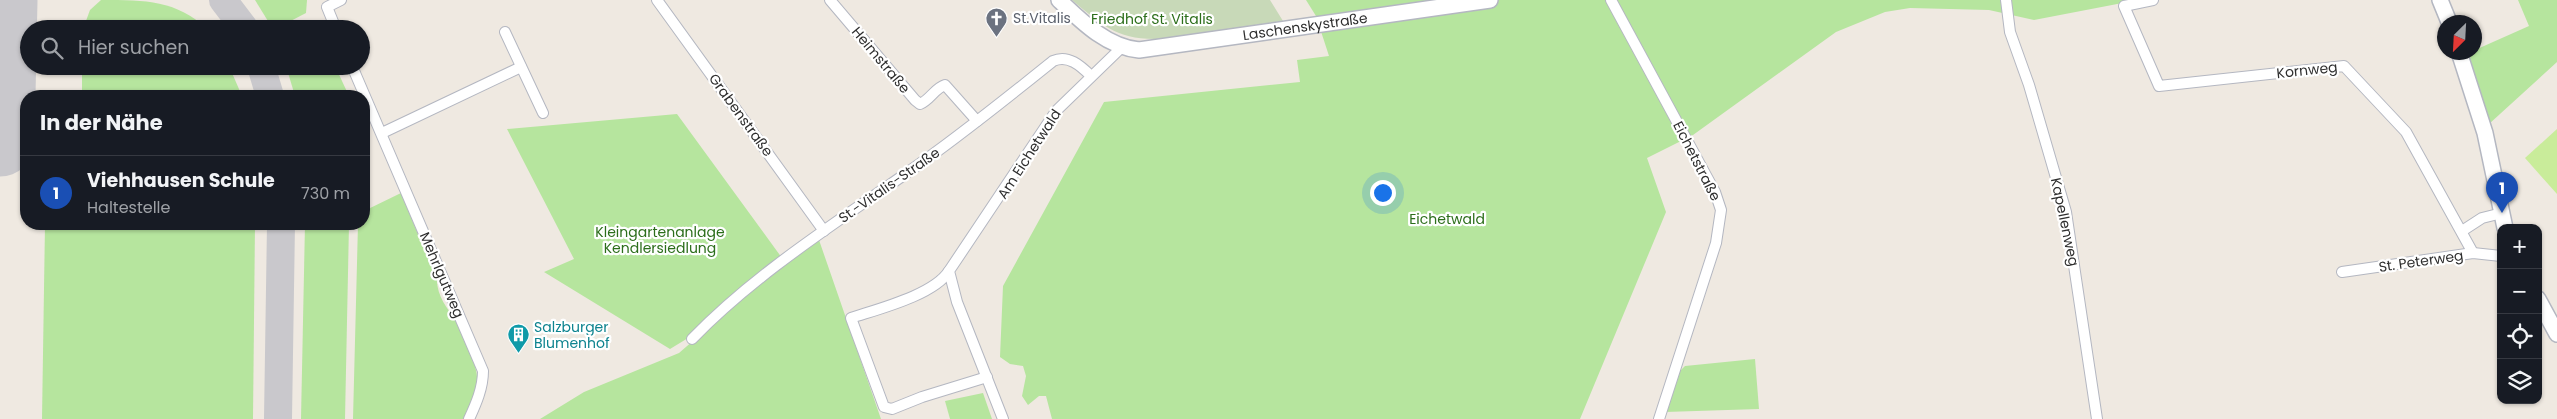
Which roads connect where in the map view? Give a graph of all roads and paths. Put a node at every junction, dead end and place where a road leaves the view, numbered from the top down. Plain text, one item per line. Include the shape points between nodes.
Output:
1 (341, 0) edge
2 (657, 0) edge
3 (830, 0) edge
4 (1059, 0) edge
5 (1490, 0) edge
6 (1612, 0) edge
7 (2006, 0) edge
8 (2153, 0) edge
9 (2440, 0) edge
10 (2445, 15) edge
11 (332, 20) edge
12 (504, 32) dead end
13 (1121, 48) junction
14 (2462, 60) edge
15 (521, 68) junction
16 (356, 75) edge
17 (1091, 76) junction
18 (363, 90) edge
19 (370, 107) edge
20 (544, 113) dead end
21 (977, 121) junction
22 (382, 134) junction
23 (2503, 220) edge
24 (824, 231) junction
25 (2462, 231) junction
26 (2473, 253) junction
27 (2497, 256) edge
28 (949, 271) junction
29 (2342, 272) dead end
30 (2542, 306) edge
31 (2557, 334) edge
32 (692, 339) dead end
33 (986, 377) junction
34 (469, 419) edge
35 (1003, 419) edge
36 (1658, 419) edge
37 (2097, 419) edge

1 - 11 street via 327,7
2 - 24 street, Grabenstraße
3 - 21 street, Heimstraße via 915,100 920,104 924,102 945,85
4 - 13 street
5 - 13 street, Laschenskystraße via 1157,49
6 - 36 street, Eichetstraße via 1715,192 1721,210 1716,243
7 - 37 street, Kapellenweg via 2010,32 2066,212
8 - 25 street, Kornweg via 2124,6 2159,86 2344,66 2406,132
9 - 10 street
12 - 15 street
13 - 17 street, Am Eichetwald
14 - 23 street via 2485,132
15 - 20 street
15 - 22 street
16 - 18 street, Mehrlgutweg
17 - 21 street, St.-Vitalis-Straße via 1071,60 1055,60
17 - 28 street, Am Eichetwald via 1056,111
19 - 22 street, Mehrlgutweg
21 - 24 street, St.-Vitalis-Straße
22 - 34 street, Mehrlgutweg via 483,371 477,402
23 - 25 street via 2482,218
24 - 32 street, St.-Vitalis-Straße via 723,308
25 - 26 street, Kornweg
26 - 27 street, St. Peterweg
26 - 29 street, St. Peterweg
28 - 33 street via 957,302
28 - 33 street, Am Eichetwald via 938,284 851,318 884,407 892,409 922,396
30 - 31 street
33 - 35 street

